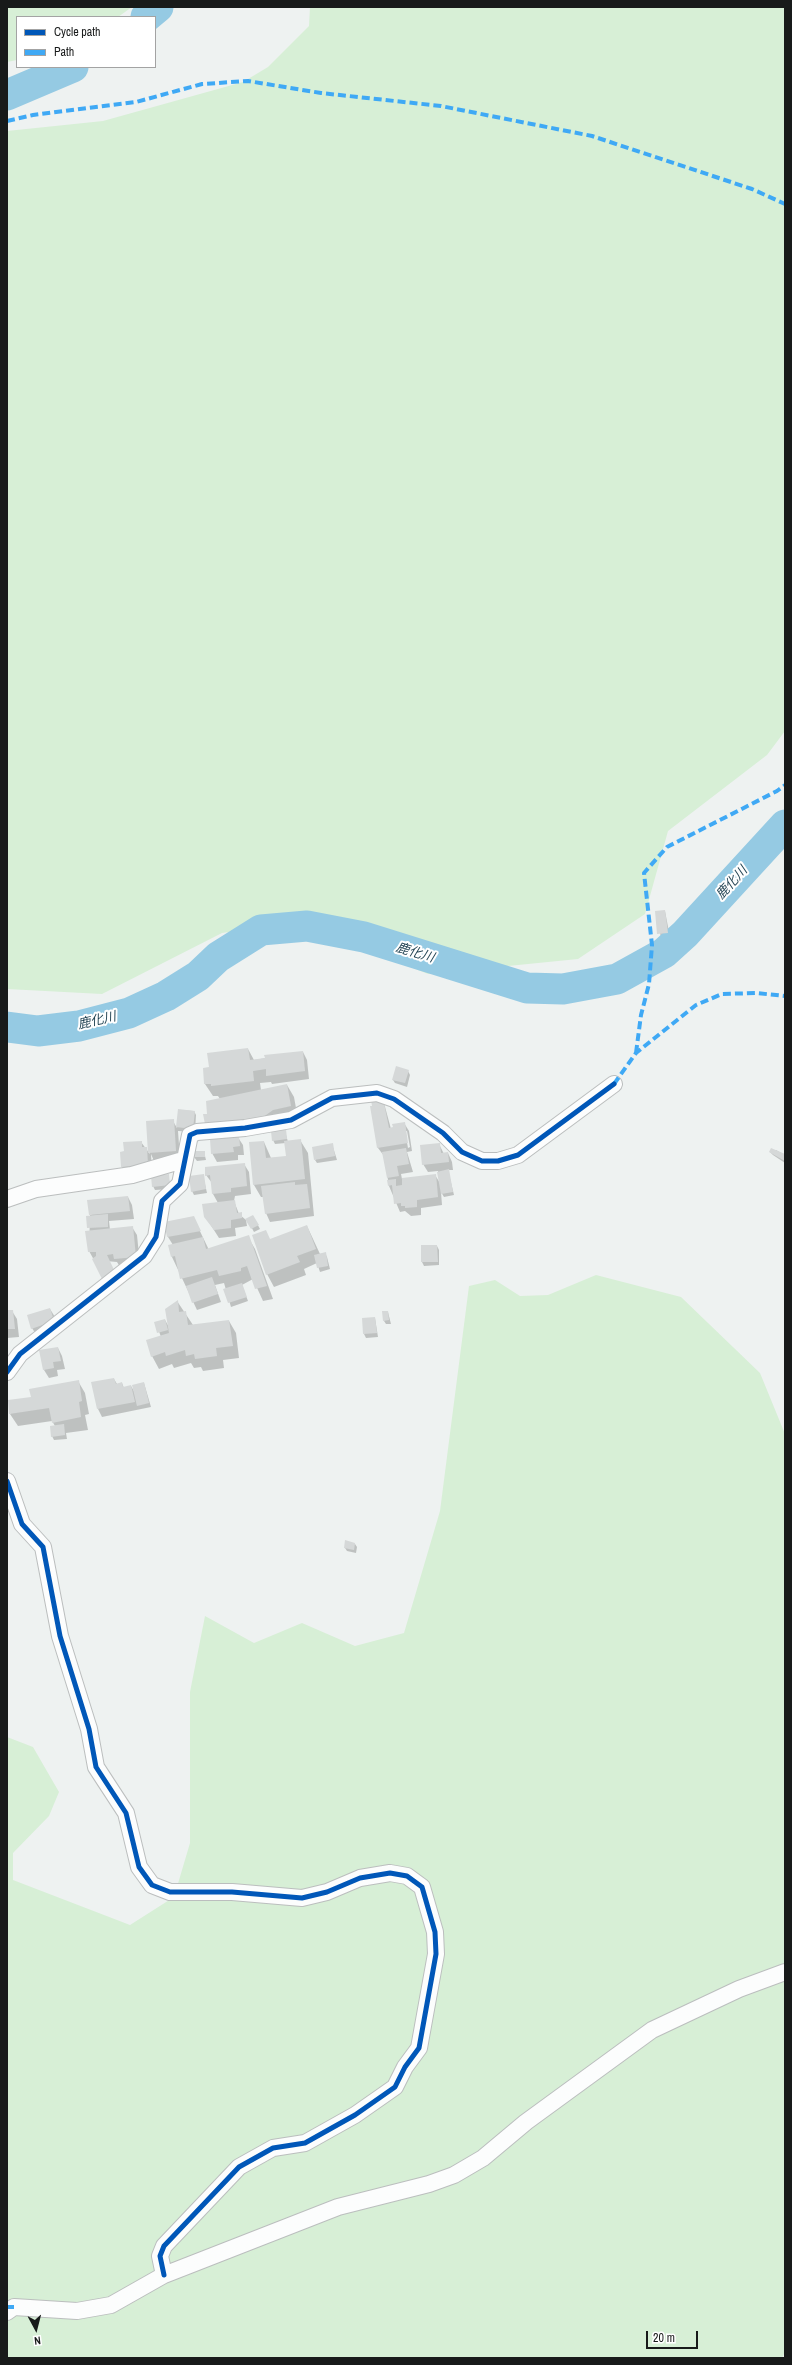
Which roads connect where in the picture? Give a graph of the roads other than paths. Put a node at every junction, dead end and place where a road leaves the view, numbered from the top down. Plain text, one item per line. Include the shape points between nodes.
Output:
1 (614, 1084) dead end
2 (183, 1160) junction
3 (7, 1199) edge
4 (7, 1372) edge
5 (7, 1481) edge
6 (785, 1972) edge
7 (164, 2275) junction
8 (7, 2312) edge

1 - 2 street via 518,1155 498,1161 482,1161 462,1152 443,1133 394,1099 377,1093 332,1098 291,1120 245,1128 197,1132 190,1135
2 - 3 street via 132,1175 36,1189
2 - 4 street via 180,1184 162,1201 156,1237 144,1256 20,1354
5 - 7 street via 22,1524 42,1547 60,1636 89,1729 96,1767 126,1813 139,1867 152,1885 170,1892 232,1892 302,1898 327,1892 360,1878 390,1873 407,1876 422,1887 435,1932 436,1954 419,2048 395,2087 355,2115 305,2143 273,2148 239,2167 164,2246 160,2256
6 - 7 street via 739,1988 652,2030 526,2122 483,2158 454,2175 429,2184 338,2206
7 - 8 street via 125,2298 94,2309 77,2311 14,2307

